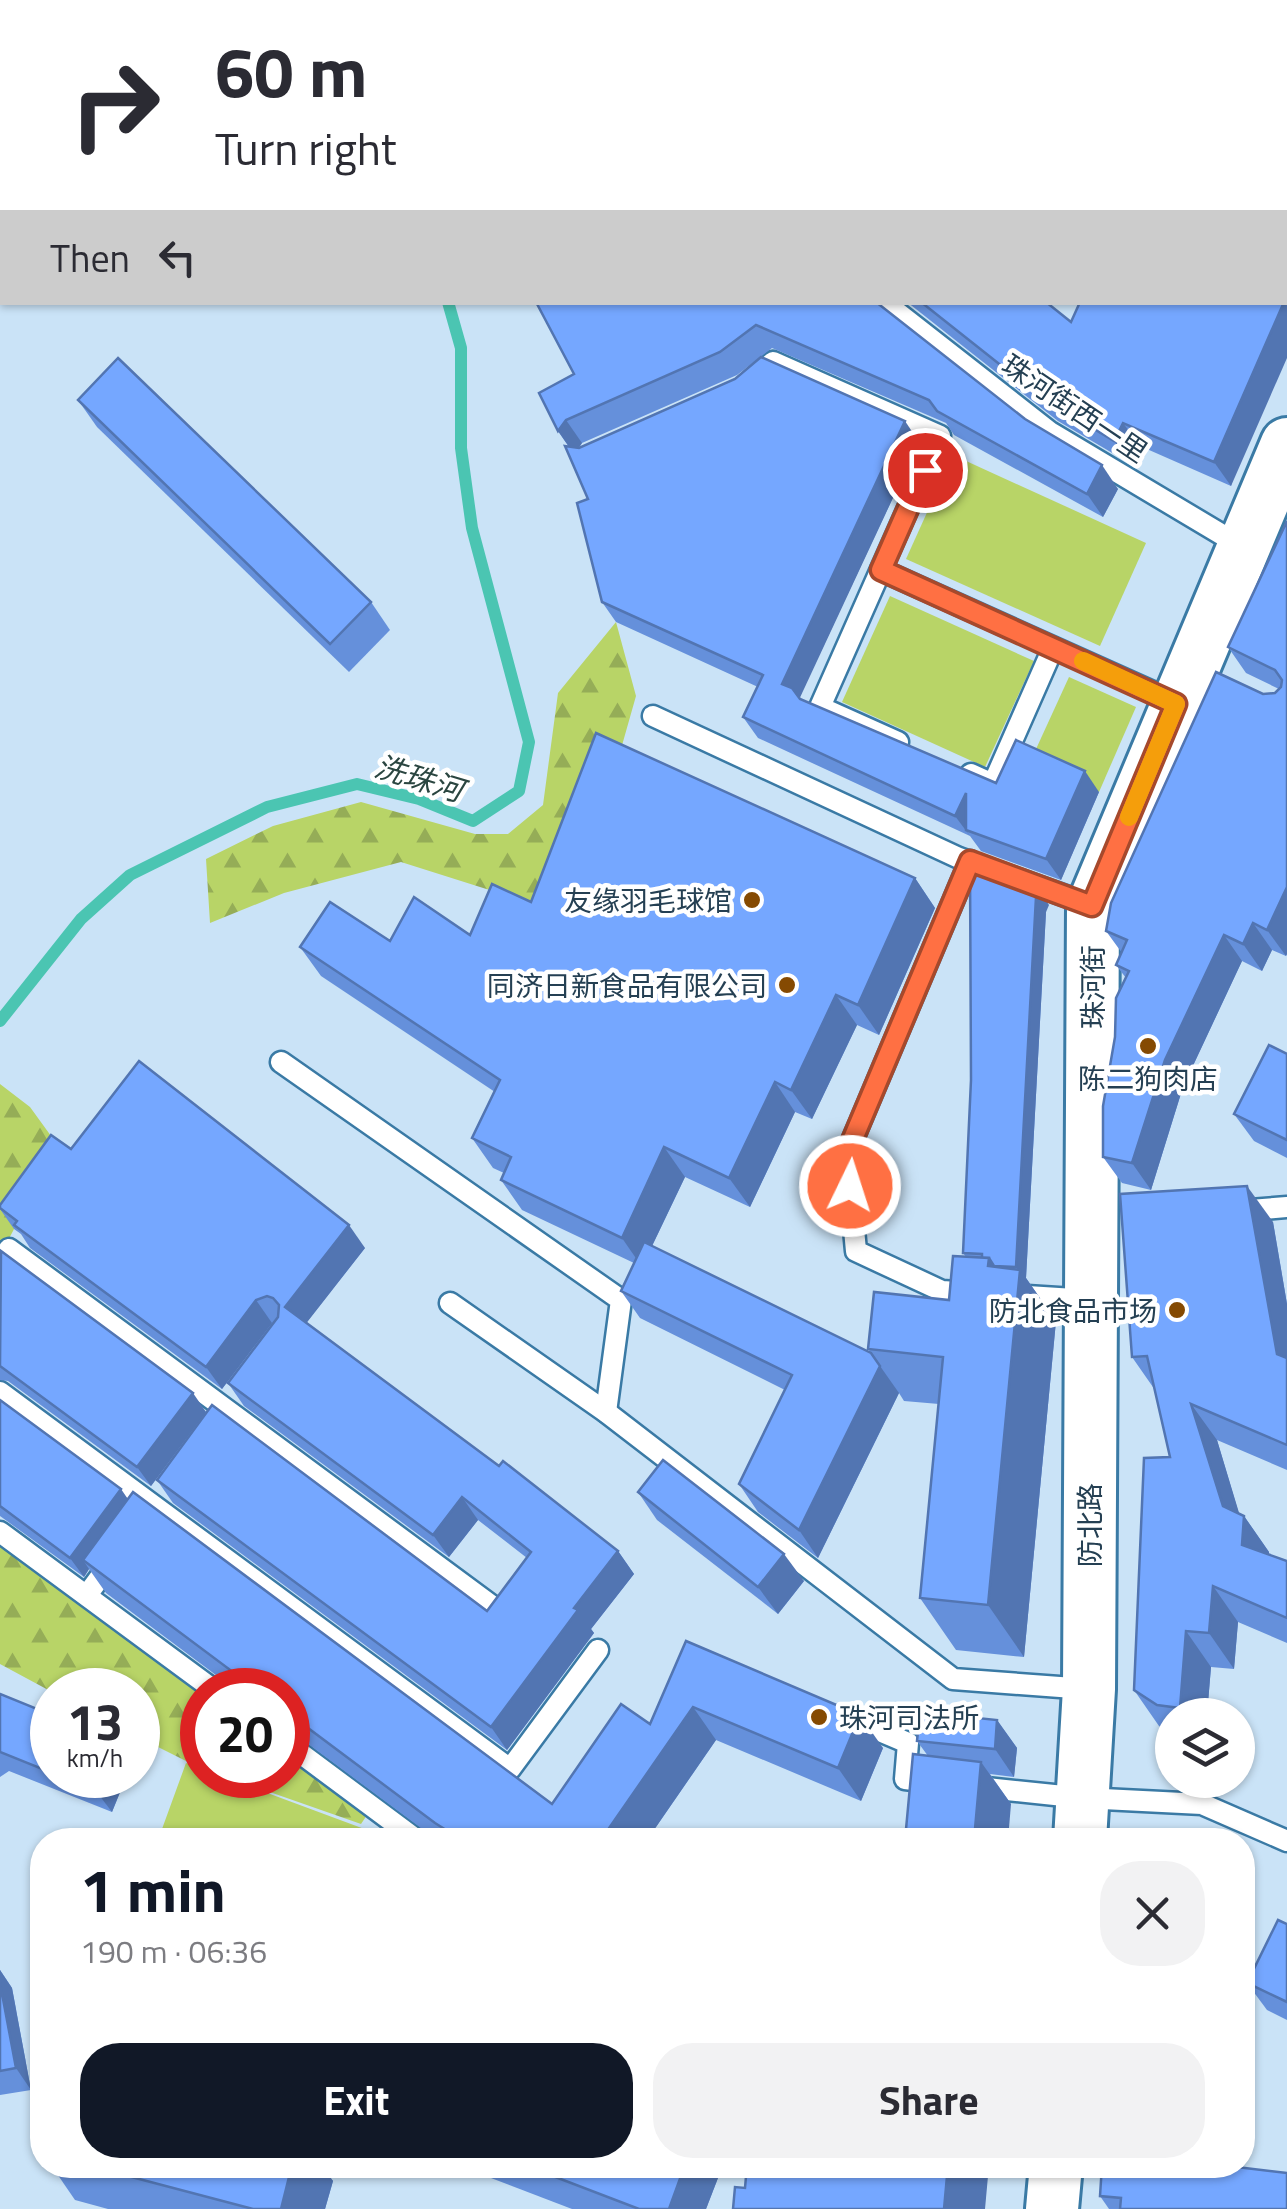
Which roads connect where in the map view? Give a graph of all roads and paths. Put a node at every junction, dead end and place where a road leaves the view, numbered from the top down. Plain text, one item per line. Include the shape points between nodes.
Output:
1 (888, 305) edge
2 (744, 387) edge
3 (1287, 444) edge
4 (1243, 547) junction
5 (881, 570) junction
6 (1054, 648) junction
7 (1193, 679) junction
8 (653, 716) dead end
9 (924, 753) edge
10 (958, 768) edge
11 (970, 861) junction
12 (1092, 906) junction
13 (281, 1062) dead end
14 (1287, 1207) edge
15 (1100, 1210) joint
16 (1207, 1213) edge
17 (9, 1249) dead end
18 (1090, 1300) junction
19 (450, 1303) dead end
20 (0, 1392) edge
21 (606, 1412) junction
22 (0, 1532) edge
23 (120, 1550) edge
24 (87, 1596) junction
25 (503, 1614) edge
26 (598, 1650) dead end
27 (184, 1668) edge
28 (1089, 1689) junction
29 (824, 1708) edge
30 (310, 1760) edge
31 (1082, 1819) edge
32 (401, 1828) edge
33 (1287, 1841) edge
34 (1055, 2178) edge
35 (1052, 2209) edge

1 - 4 lane, 珠河街西一里 via 1050,432
2 - 5 lane via 773,362 940,436
3 - 4 street, 珠河街
4 - 7 street, 珠河街
5 - 6 lane
5 - 9 lane via 820,707
6 - 7 lane
6 - 10 lane via 993,784
7 - 12 street, 珠河街
8 - 11 lane
11 - 12 lane
11 - 18 lane via 847,1153 856,1251 942,1290
12 - 15 street, 珠河街
13 - 21 lane via 621,1300
14 - 16 lane
15 - 18 street, 防北路
17 - 25 lane
18 - 28 street, 防北路
19 - 21 lane
20 - 26 lane via 510,1769
21 - 28 lane via 953,1679
22 - 24 lane
23 - 24 lane
24 - 27 lane
28 - 31 street, 防北路
29 - 31 lane via 908,1743 906,1779
30 - 32 lane
31 - 33 lane via 1202,1804
34 - 35 street

